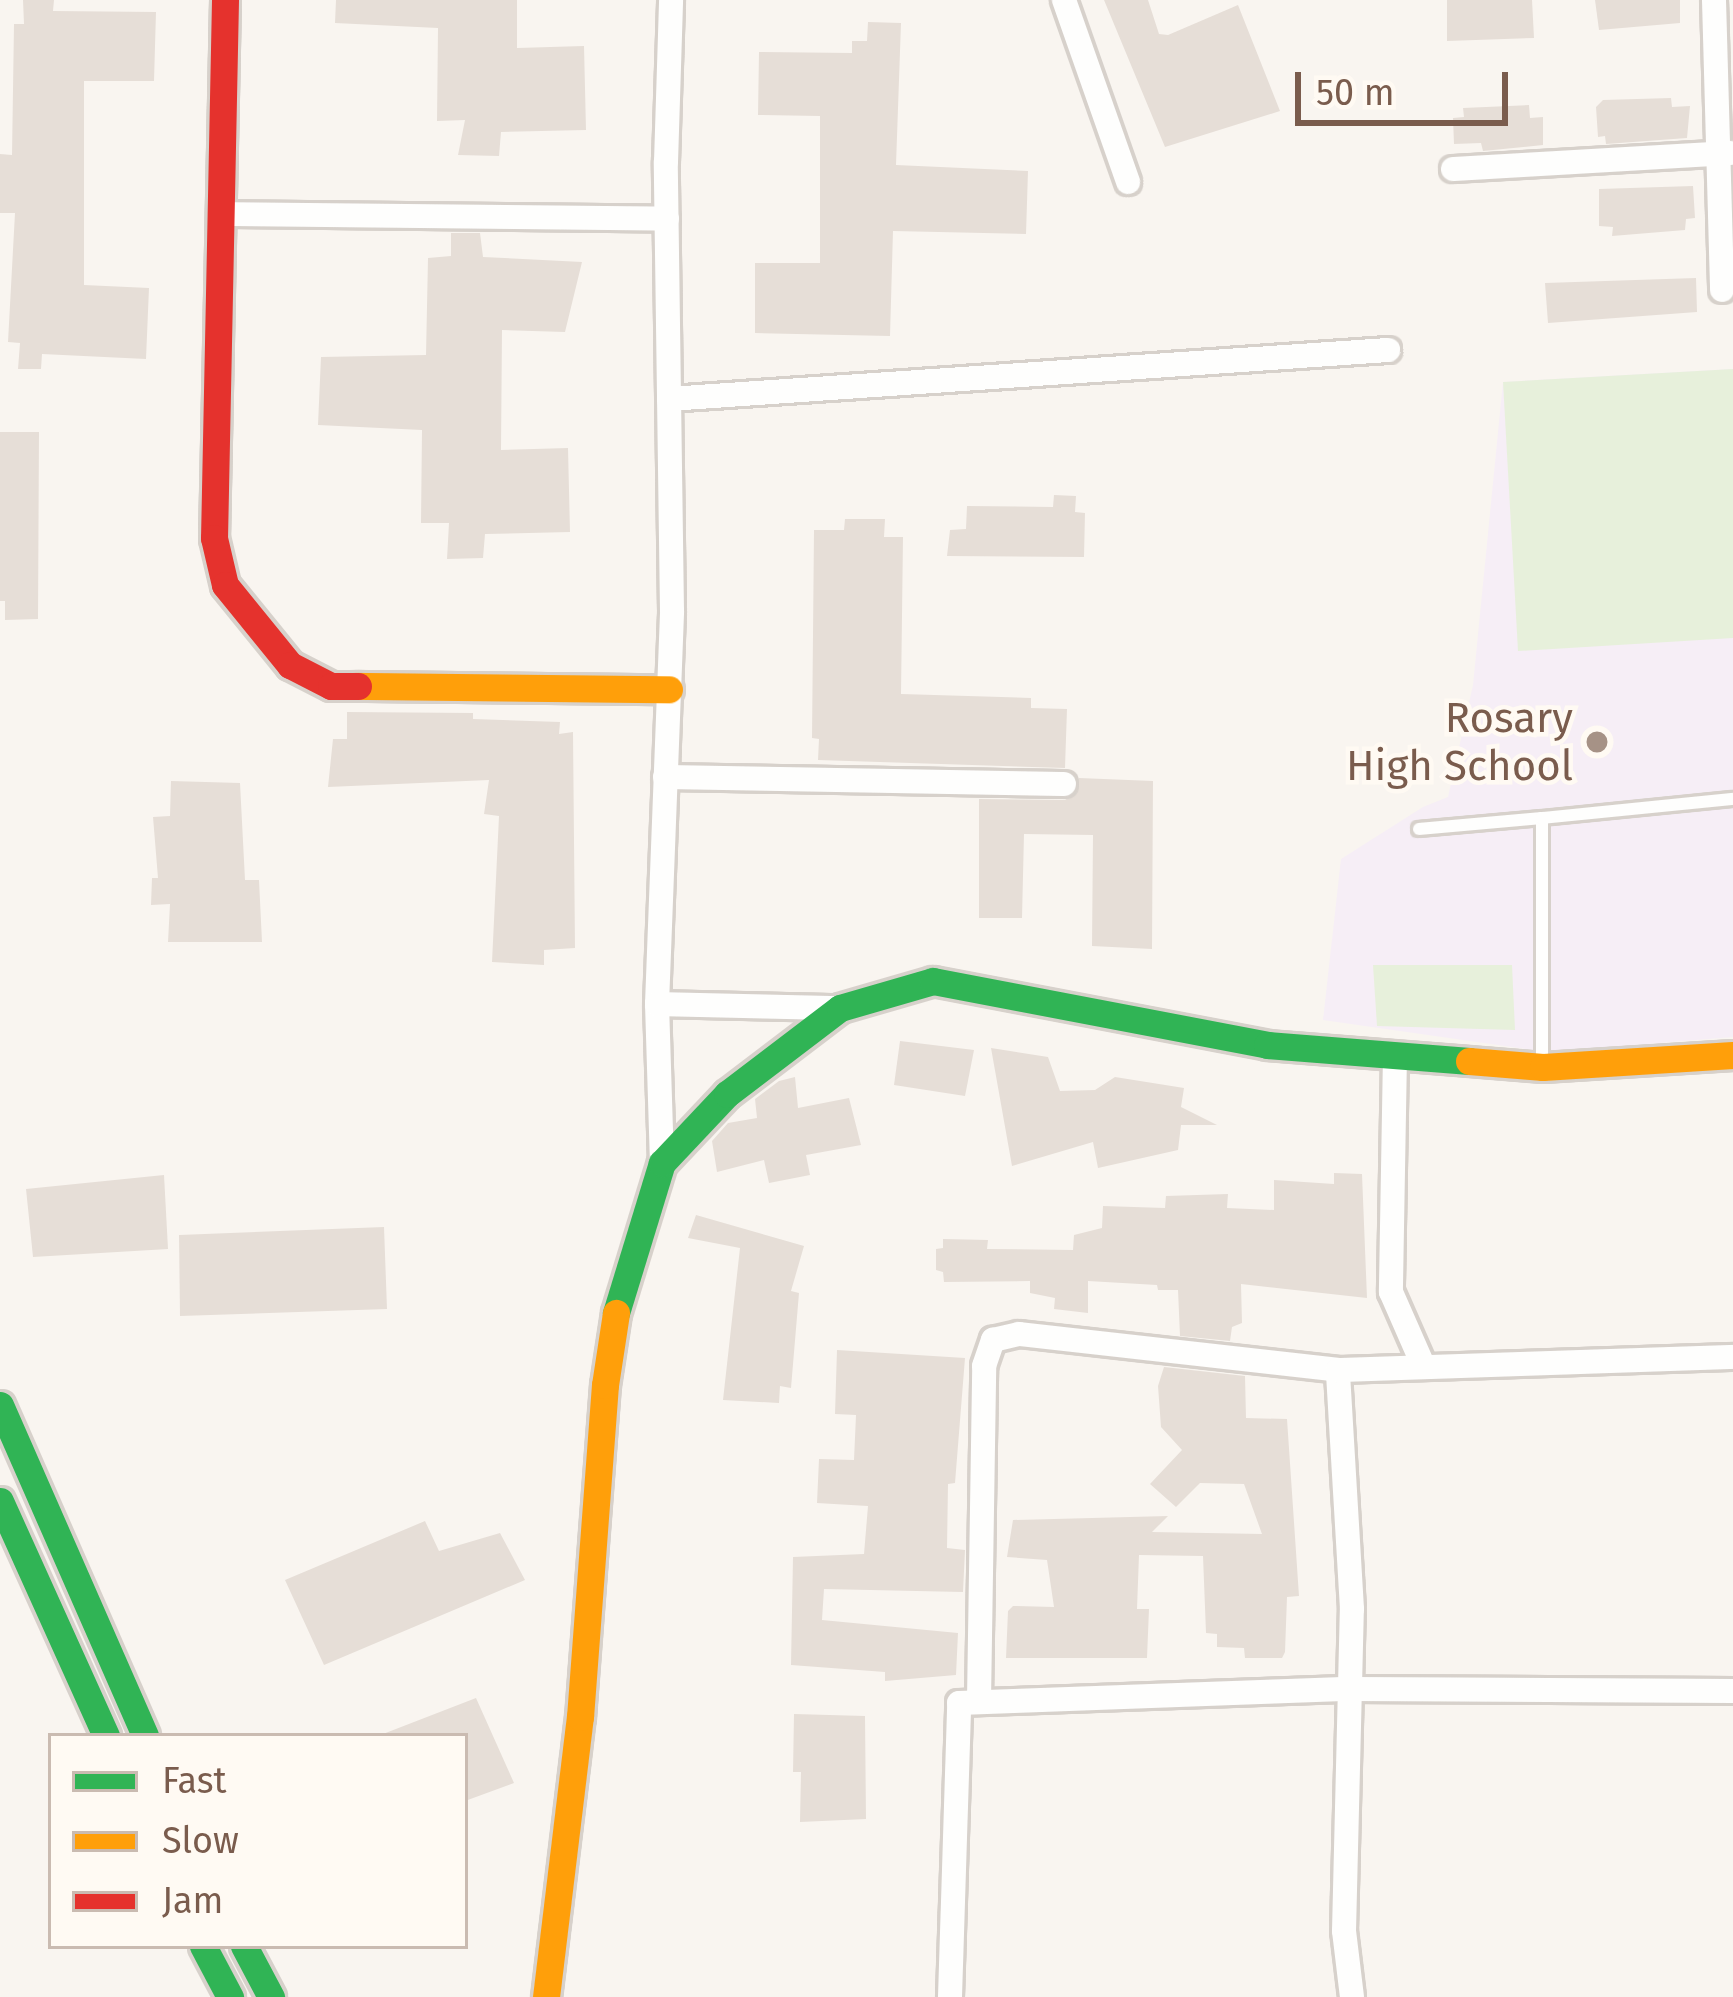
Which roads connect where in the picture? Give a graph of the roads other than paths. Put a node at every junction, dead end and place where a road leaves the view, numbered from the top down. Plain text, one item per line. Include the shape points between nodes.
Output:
1 (224, 0) edge
2 (670, 0) edge
3 (1064, 0) edge
4 (1714, 0) edge
5 (1726, 153) edge
6 (1454, 169) dead end
7 (1128, 182) dead end
8 (220, 214) junction
9 (667, 219) junction
10 (1722, 290) dead end
11 (1388, 350) dead end
12 (669, 399) junction
13 (669, 689) junction
14 (665, 777) junction
15 (1064, 784) dead end
16 (1733, 799) edge
17 (1542, 818) junction
18 (1419, 829) dead end
19 (657, 1004) junction
20 (840, 1008) junction
21 (1395, 1055) junction
22 (1733, 1055) edge
23 (1543, 1067) junction
24 (662, 1163) junction
25 (1733, 1357) edge
26 (1424, 1367) junction
27 (1338, 1370) junction
28 (0, 1405) edge
29 (0, 1501) edge
30 (1350, 1689) junction
31 (1733, 1690) edge
32 (979, 1700) junction
33 (105, 1733) edge
34 (144, 1733) edge
35 (205, 1949) edge
36 (246, 1949) edge
37 (230, 1997) edge
38 (271, 1997) edge
39 (546, 1997) edge
40 (950, 1997) edge
41 (1352, 1997) edge

1 - 8 street
2 - 9 street
3 - 7 street
4 - 5 street
5 - 6 street
5 - 10 street
8 - 9 street
8 - 13 street via 214,538 225,585 290,665 331,686 374,690
9 - 12 street
11 - 12 street
12 - 13 street
13 - 14 street
14 - 15 street
14 - 19 street
16 - 17 lane
17 - 18 lane
17 - 23 lane
19 - 20 street
19 - 24 street
20 - 21 street via 933,981 1267,1045
20 - 24 street via 727,1094
21 - 23 street
21 - 26 street via 1391,1292
22 - 23 street
24 - 39 street via 619,1289 605,1385 580,1717
25 - 26 street
26 - 27 street
27 - 30 street
27 - 32 street via 1018,1334 993,1340 984,1366
28 - 34 street
29 - 33 street
30 - 31 street
30 - 32 street
30 - 41 street via 1344,1930
32 - 40 street via 959,1703
35 - 37 street
36 - 38 street

